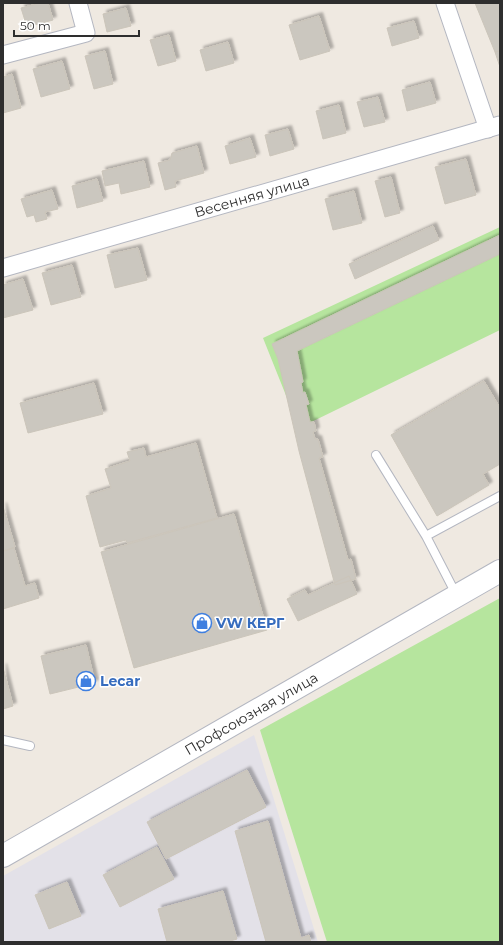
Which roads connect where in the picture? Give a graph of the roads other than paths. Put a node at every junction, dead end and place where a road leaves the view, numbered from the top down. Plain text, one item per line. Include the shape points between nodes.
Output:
1 (78, 3) edge
2 (445, 3) edge
3 (3, 56) edge
4 (494, 127) edge
5 (3, 268) edge
6 (376, 455) dead end
7 (500, 496) edge
8 (426, 536) junction
9 (500, 571) edge
10 (457, 596) junction
11 (3, 740) edge
12 (30, 746) dead end
13 (3, 856) edge

1 - 3 street via 86,33
2 - 4 street
4 - 5 street, Весенняя улица
6 - 8 lane
7 - 8 lane
8 - 10 lane
9 - 10 main road, Профсоюзная улица
10 - 13 main road, Профсоюзная улица
11 - 12 lane

